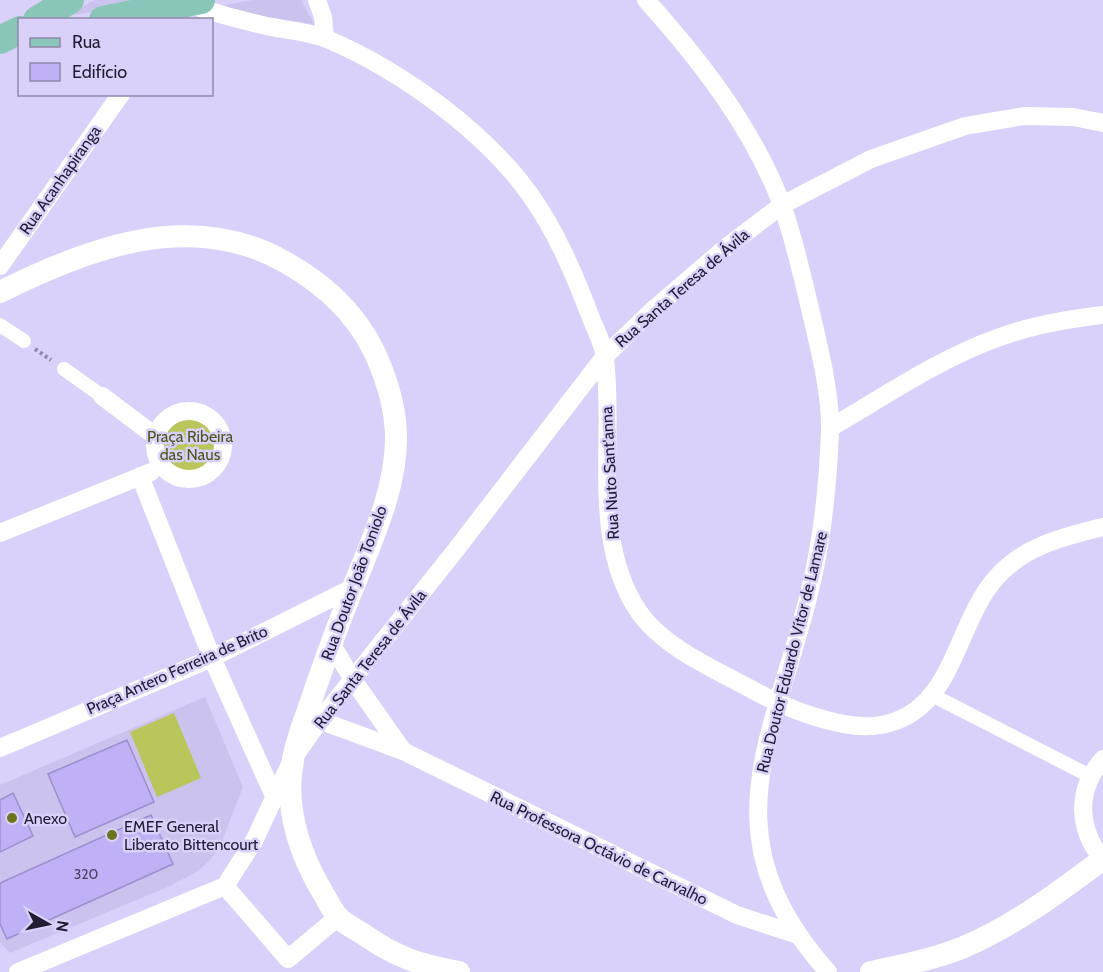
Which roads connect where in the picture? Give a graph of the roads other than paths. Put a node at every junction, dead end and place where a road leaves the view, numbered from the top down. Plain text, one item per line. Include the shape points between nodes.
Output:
1 (70, 0) edge
2 (317, 0) edge
3 (646, 0) edge
4 (177, 6) edge
5 (40, 18) edge
6 (114, 18) edge
7 (18, 31) edge
8 (325, 38) junction
9 (0, 40) edge
10 (120, 96) edge
11 (1103, 123) edge
12 (782, 205) junction
13 (0, 266) edge
14 (0, 292) edge
15 (1103, 315) edge
16 (0, 325) edge
17 (24, 341) road end
18 (605, 356) junction
19 (64, 369) road end
20 (102, 396) joint
21 (830, 428) junction
22 (155, 436) junction
23 (162, 467) junction
24 (140, 476) junction
25 (1103, 526) edge
26 (0, 533) edge
27 (352, 588) junction
28 (331, 643) junction
29 (212, 658) junction
30 (353, 680) junction
31 (934, 696) junction
32 (777, 703) junction
33 (313, 718) junction
34 (0, 748) edge
35 (403, 751) junction
36 (1103, 759) edge
37 (292, 760) junction
38 (1090, 776) junction
39 (274, 796) junction
40 (1103, 859) edge
41 (225, 886) junction
42 (338, 917) junction
43 (798, 935) junction
44 (294, 965) edge
45 (18, 972) edge
46 (459, 972) edge
47 (828, 972) edge
48 (871, 972) edge

1 - 5 main road
2 - 8 street
3 - 12 street, Rua Doutor Eduardo Vítor de Lamare via 710,76 752,143
4 - 6 main road
4 - 8 street, Rua Nuto Sant'anna
7 - 9 main road
8 - 18 street, Rua Nuto Sant'anna via 428,97 472,131 530,194 560,245
10 - 13 street, Rua Acanhapiranga
11 - 12 street, Rua Santa Teresa de Ávila via 1072,117 1024,117 965,126 871,159
12 - 18 street, Rua Santa Teresa de Ávila via 724,249
12 - 21 street, Rua Doutor Eduardo Vítor de Lamare via 820,348
14 - 27 street, Rua Doutor João Toniolo via 44,270 170,235 229,241 268,252 310,275 344,304 375,349 390,390 396,439 390,482 378,526
15 - 21 street via 1068,319 1000,337 936,366
16 - 17 street
18 - 30 street, Rua Santa Teresa de Ávila
18 - 32 street, Rua Nuto Sant'anna via 610,536 620,579 640,615 680,651
19 - 20 street
20 - 22 street
21 - 32 street, Rua Doutor Eduardo Vítor de Lamare via 824,518 811,586
22 - 23 street via 156,458
22 - 23 street via 161,424 181,411 205,414 221,432 222,456 207,475 183,480
23 - 24 street
24 - 26 street
24 - 29 street
25 - 31 street, Rua Nuto Sant'anna via 1026,551 995,579 969,620 953,662
27 - 28 street, Rua Doutor João Toniolo
27 - 29 street, Praça Antero Ferreira de Brito
28 - 30 street, Rua Professora Octávio de Carvalho
28 - 33 street, Rua Doutor João Toniolo
29 - 34 street, Praça Antero Ferreira de Brito
29 - 39 street
30 - 33 street, Rua Santa Teresa de Ávila
30 - 35 street, Rua Professora Octávio de Carvalho
31 - 32 street, Rua Nuto Sant'anna via 901,720 877,726 847,725
31 - 38 street
32 - 43 street, Rua Doutor Eduardo Vítor de Lamare via 762,765 756,821 762,860 775,898
33 - 35 street, Rua Professora Octávio de Carvalho
33 - 37 street, Rua Doutor João Toniolo
35 - 43 street, Rua Professora Octávio de Carvalho via 737,915
36 - 38 street
37 - 39 street
37 - 42 street, Rua Doutor João Toniolo via 290,797 295,832 308,866
38 - 40 street via 1083,798 1083,820 1089,841
39 - 41 street via 254,841
40 - 48 street via 999,930 963,947
41 - 44 street
41 - 45 street
42 - 44 street
42 - 46 street, Rua Doutor João Toniolo via 394,956
43 - 47 street, Rua Doutor Eduardo Vítor de Lamare

